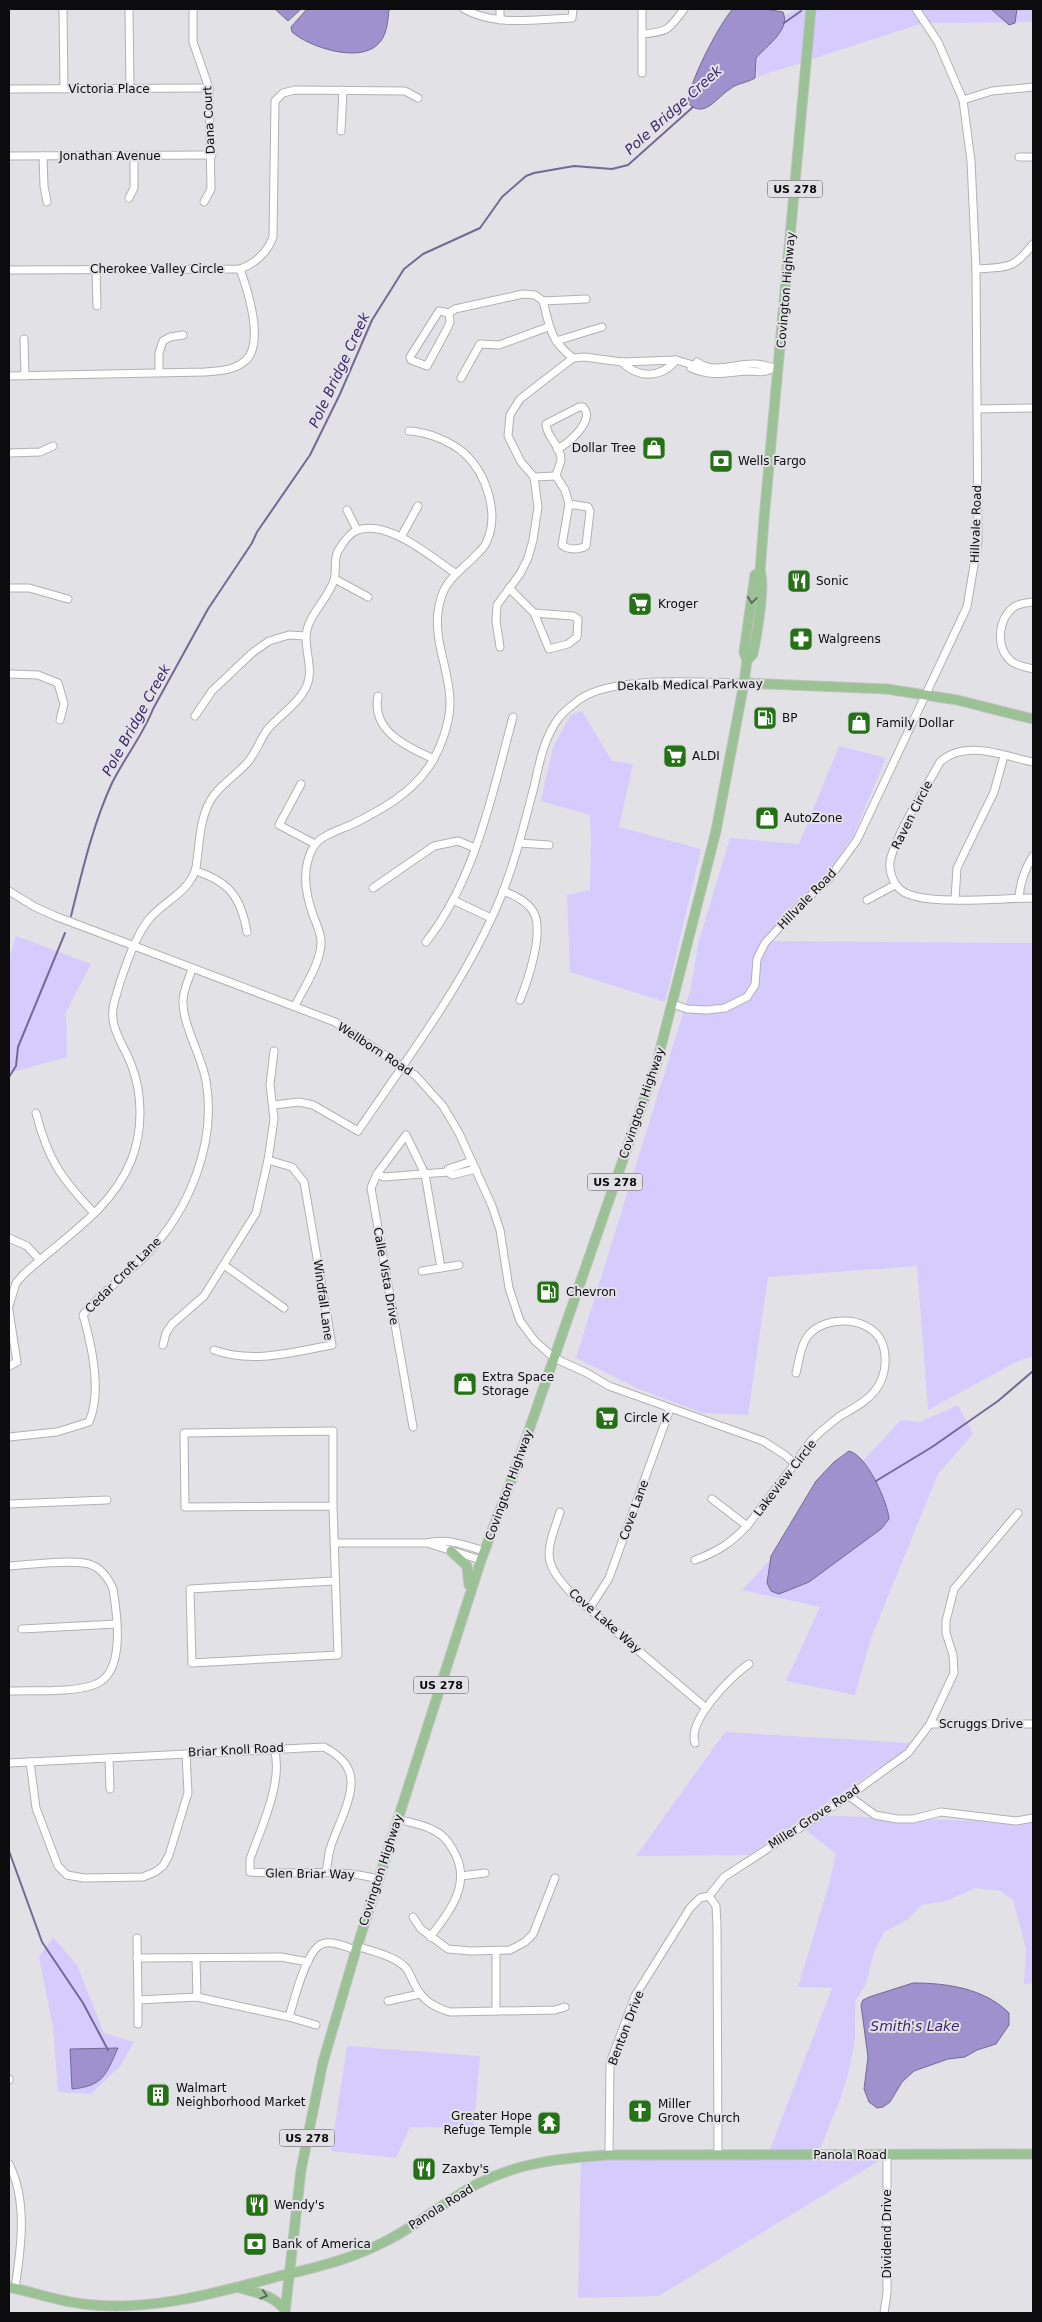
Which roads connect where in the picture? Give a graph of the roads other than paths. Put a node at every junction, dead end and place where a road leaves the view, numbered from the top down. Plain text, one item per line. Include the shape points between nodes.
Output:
1 (63, 9) edge
2 (129, 9) edge
3 (193, 9) edge
4 (464, 9) edge
5 (500, 9) edge
6 (573, 9) edge
7 (642, 9) edge
8 (684, 9) edge
9 (811, 9) edge
10 (916, 9) edge
11 (500, 20) junction
12 (642, 34) junction
13 (642, 73) dead end
14 (1033, 87) edge
15 (209, 88) junction
16 (9, 89) edge
17 (64, 89) junction
18 (130, 89) junction
19 (342, 90) junction
20 (418, 98) dead end
21 (963, 100) junction
22 (342, 131) dead end
23 (212, 155) junction
24 (9, 156) edge
25 (42, 156) junction
26 (134, 156) junction
27 (1019, 157) dead end
28 (1033, 157) edge
29 (129, 198) dead end
30 (47, 202) dead end
31 (204, 202) dead end
32 (1033, 244) edge
33 (240, 269) junction
34 (976, 269) junction
35 (9, 270) edge
36 (96, 270) junction
37 (586, 299) dead end
38 (543, 301) junction
39 (97, 306) dead end
40 (449, 313) junction
41 (548, 327) junction
42 (602, 327) dead end
43 (183, 335) dead end
44 (24, 339) dead end
45 (556, 341) junction
46 (573, 358) junction
47 (676, 360) junction
48 (622, 362) junction
49 (776, 368) junction
50 (160, 372) junction
51 (9, 376) edge
52 (25, 376) junction
53 (461, 378) dead end
54 (1033, 408) edge
55 (978, 409) junction
56 (409, 431) dead end
57 (53, 446) dead end
58 (557, 449) junction
59 (9, 453) edge
60 (556, 476) junction
61 (534, 477) junction
62 (569, 504) junction
63 (418, 506) dead end
64 (347, 510) dead end
65 (357, 530) junction
66 (401, 537) junction
67 (455, 573) junction
68 (335, 579) junction
69 (9, 588) edge
70 (509, 588) junction
71 (368, 597) dead end
72 (68, 599) dead end
73 (1033, 602) edge
74 (534, 612) junction
75 (306, 636) junction
76 (500, 647) dead end
77 (1033, 669) edge
78 (9, 674) edge
79 (744, 683) junction
80 (378, 696) dead end
81 (926, 696) junction
82 (195, 716) dead end
83 (513, 717) dead end
84 (1033, 719) edge
85 (60, 720) dead end
86 (1004, 756) junction
87 (434, 759) junction
88 (1033, 762) edge
89 (301, 784) dead end
90 (519, 843) junction
91 (315, 844) junction
92 (549, 845) dead end
93 (475, 848) junction
94 (1033, 856) edge
95 (196, 870) junction
96 (895, 885) junction
97 (373, 888) dead end
98 (9, 891) edge
99 (502, 892) junction
100 (1019, 898) junction
101 (1033, 898) edge
102 (954, 899) junction
103 (453, 900) junction
104 (867, 900) dead end
105 (491, 918) junction
106 (247, 932) dead end
107 (426, 942) dead end
108 (134, 946) junction
109 (192, 969) junction
110 (520, 1000) dead end
111 (673, 1004) junction
112 (295, 1006) junction
113 (274, 1051) dead end
114 (402, 1066) junction
115 (274, 1105) junction
116 (36, 1113) dead end
117 (268, 1160) junction
118 (472, 1161) junction
119 (476, 1169) junction
120 (448, 1172) junction
121 (376, 1174) junction
122 (425, 1174) junction
123 (94, 1213) junction
124 (9, 1238) edge
125 (39, 1259) junction
126 (224, 1265) junction
127 (459, 1265) dead end
128 (441, 1268) junction
129 (422, 1272) dead end
130 (9, 1306) edge
131 (284, 1308) dead end
132 (9, 1311) edge
133 (163, 1345) dead end
134 (214, 1350) dead end
135 (554, 1358) junction
136 (9, 1366) edge
137 (796, 1373) dead end
138 (670, 1409) junction
139 (413, 1427) dead end
140 (9, 1437) edge
141 (795, 1464) junction
142 (107, 1500) dead end
143 (712, 1500) dead end
144 (9, 1504) edge
145 (333, 1506) junction
146 (560, 1512) dead end
147 (1018, 1513) dead end
148 (747, 1526) junction
149 (334, 1543) junction
150 (427, 1543) junction
151 (451, 1551) junction
152 (484, 1551) junction
153 (481, 1560) junction
154 (695, 1560) dead end
155 (9, 1566) edge
156 (334, 1581) junction
157 (470, 1593) junction
158 (590, 1608) junction
159 (116, 1624) junction
160 (22, 1629) dead end
161 (749, 1664) dead end
162 (9, 1691) edge
163 (706, 1708) junction
164 (930, 1724) junction
165 (1033, 1724) edge
166 (695, 1743) dead end
167 (274, 1748) junction
168 (186, 1754) junction
169 (109, 1758) junction
170 (30, 1762) junction
171 (9, 1763) edge
172 (110, 1789) dead end
173 (849, 1796) junction
174 (1033, 1818) edge
175 (397, 1819) junction
176 (326, 1872) junction
177 (485, 1872) dead end
178 (461, 1876) junction
179 (555, 1878) dead end
180 (378, 1879) junction
181 (709, 1896) junction
182 (414, 1917) dead end
183 (430, 1937) junction
184 (137, 1938) dead end
185 (356, 1948) junction
186 (496, 1951) junction
187 (137, 1958) junction
188 (196, 1958) junction
189 (308, 1962) junction
190 (420, 1994) junction
191 (197, 1998) junction
192 (138, 2000) junction
193 (388, 2001) dead end
194 (565, 2007) dead end
195 (496, 2011) junction
196 (289, 2017) junction
197 (138, 2024) dead end
198 (316, 2025) dead end
199 (1033, 2154) edge
200 (609, 2155) junction
201 (887, 2155) junction
202 (718, 2156) junction
203 (9, 2164) edge
204 (290, 2274) junction
205 (12, 2288) edge
206 (237, 2288) junction
207 (285, 2312) edge
208 (884, 2313) edge

1 - 17 street
2 - 18 street
3 - 15 street, Dana Court via 193,42
4 - 11 street
5 - 11 street
6 - 11 street via 572,18
7 - 12 street
8 - 12 street via 672,27
9 - 49 main road, Covington Highway / US 278
10 - 21 street, Hillvale Road via 938,42
12 - 13 street
14 - 21 street via 992,90
15 - 18 street, Victoria Place
15 - 23 street, Dana Court
16 - 17 street, Victoria Place
17 - 18 street, Victoria Place
19 - 20 street via 405,91
19 - 22 street
19 - 33 street via 295,90 283,93 275,101 273,237 261,256
21 - 34 street, Hillvale Road via 971,161
23 - 26 street, Jonathan Avenue
23 - 31 street, Dana Court via 211,189
24 - 25 street, Jonathan Avenue
25 - 26 street, Jonathan Avenue
25 - 30 street
26 - 29 street via 134,188
27 - 28 street
32 - 34 street via 1022,259 1010,267
33 - 36 street, Cherokee Valley Circle
33 - 50 street, Cherokee Valley Circle via 255,329 253,347 246,360 227,370
34 - 55 street, Hillvale Road
35 - 36 street, Cherokee Valley Circle
36 - 39 street
37 - 38 street
38 - 40 street via 534,295 523,294
38 - 41 street
40 - 40 street via 439,311 434,316 411,360 427,366 450,322
41 - 45 street
41 - 53 street via 499,345 480,344
42 - 45 street
43 - 50 street via 163,341 159,353
44 - 52 street
45 - 46 street
46 - 48 street
46 - 61 street via 520,399 510,415 508,436 521,462
47 - 48 street
47 - 48 street via 669,369 654,375 633,370
47 - 49 street via 694,361 702,367 728,368 752,364
49 - 79 main road, Covington Highway / US 278 via 760,572 754,580 744,652 747,660
50 - 52 street, Cherokee Valley Circle
51 - 52 street, Cherokee Valley Circle
54 - 55 street
55 - 81 street, Hillvale Road via 978,541 973,582 967,607
56 - 67 street via 447,442 465,454 484,481 490,500 491,527 485,545
57 - 59 street via 40,452
58 - 58 street via 546,424 583,407 588,414 587,420 568,442
58 - 60 street via 561,460
60 - 61 street
60 - 62 street
61 - 70 street via 538,507 534,540 528,558
62 - 62 street via 588,507 590,511 586,546 582,548 562,545
63 - 66 street
64 - 65 street
65 - 66 street via 376,528
65 - 68 street via 337,554
66 - 67 street
67 - 87 street via 443,590 438,608 436,626 450,704 446,729
68 - 71 street
68 - 75 street via 312,618
69 - 72 street via 29,588
70 - 74 street
70 - 76 street via 496,610
73 - 77 street via 1014,607 1003,620 1001,631 1006,656 1012,662
74 - 74 street via 573,616 578,619 577,637 568,644 549,649
75 - 82 street via 289,635 269,641 252,652 212,691
75 - 95 street via 310,672 306,688 298,701 266,731 247,764 214,795 200,828
78 - 85 street via 38,675 58,683 64,704
79 - 81 main road, Dekalb Medical Parkway via 887,689
79 - 90 street, Dekalb Medical Parkway via 617,685 582,698 557,721 544,747
79 - 111 main road, Covington Highway / US 278 via 716,831
80 - 87 street via 376,706 387,732
81 - 84 main road, Dekalb Medical Parkway via 957,700
81 - 111 street, Hillvale Road via 856,840 828,880 765,943 756,959 755,985 747,997 726,1008 707,1010 686,1009
83 - 93 street via 484,826
86 - 88 street, Raven Circle
86 - 96 street, Raven Circle via 980,750 961,750 947,755 940,762 890,859
86 - 102 street via 994,792 957,868
87 - 91 street via 399,798
89 - 91 street via 279,825
90 - 92 street
90 - 99 street, Dekalb Medical Parkway
91 - 112 street via 305,875 321,940 320,954
93 - 97 street via 458,841 434,846
93 - 103 street
94 - 100 street via 1020,883
95 - 106 street via 215,878 233,893 242,909
95 - 108 street via 185,888 141,929
96 - 102 street via 907,894 922,898
96 - 104 street
98 - 108 street, Wellborn Road via 36,907
99 - 105 street, Dekalb Medical Parkway
99 - 110 street via 515,896 528,906 537,923 529,975
100 - 101 street
100 - 102 street
103 - 105 street
103 - 107 street
105 - 114 street, Dekalb Medical Parkway via 472,956
108 - 109 street, Wellborn Road
108 - 123 street via 114,1004 112,1023 131,1064 140,1122 125,1174
109 - 112 street, Wellborn Road
109 - 140 street, Cedar Croft Lane via 183,1010 200,1056 207,1108 204,1148 190,1190 148,1253 107,1288 83,1315 96,1386 96,1401 89,1422 57,1432
111 - 135 main road, Covington Highway / US 278 via 658,1062
112 - 114 street, Wellborn Road via 335,1022
113 - 115 street via 270,1085
114 - 115 street, Dekalb Medical Parkway via 358,1132 313,1105 298,1102
114 - 118 street, Wellborn Road via 416,1076 443,1106
115 - 117 street
116 - 123 street via 47,1152
117 - 126 street via 256,1213
117 - 134 street, Windfall Lane via 292,1167 304,1182 332,1345 269,1356 232,1357
118 - 119 street, Wellborn Road
118 - 120 street via 448,1169
119 - 120 street via 452,1175
119 - 135 street, Wellborn Road via 500,1230 516,1312 527,1331
120 - 122 street
121 - 122 street via 384,1177
121 - 122 street, Calle Vista Drive via 406,1135
121 - 139 street, Calle Vista Drive via 371,1188
122 - 128 street
123 - 125 street
124 - 125 street via 27,1246
125 - 130 street via 16,1283
126 - 131 street
126 - 133 street via 204,1296 172,1324
127 - 128 street
128 - 129 street
132 - 136 street via 17,1362
135 - 138 street via 587,1372 608,1386
135 - 152 main road, Covington Highway / US 278
137 - 141 street, Lakeview Circle via 808,1336 830,1323 845,1321 869,1326 883,1342 885,1367 874,1392 811,1441
138 - 141 street via 763,1441
138 - 158 street, Cove Lane via 609,1578
141 - 148 street, Lakeview Circle
142 - 144 street
143 - 148 street
145 - 145 street via 333,1431 184,1433 185,1508
145 - 149 street
146 - 158 street, Cove Lake Way via 548,1553 551,1568 573,1595
147 - 164 street, Miller Grove Road via 963,1576 951,1597 946,1633 953,1655 954,1673
148 - 154 street, Lakeview Circle via 726,1546
149 - 150 street
149 - 156 street
150 - 151 street
150 - 152 street via 440,1540 455,1542
151 - 153 street
151 - 157 main road via 467,1566
152 - 153 main road, Covington Highway / US 278
153 - 157 main road, Covington Highway / US 278
155 - 159 street via 72,1563 88,1564 100,1570 113,1589
156 - 156 street via 338,1655 192,1663 190,1589
157 - 175 main road, Covington Highway / US 278
158 - 163 street, Cove Lake Way
159 - 160 street
159 - 162 street via 117,1656 108,1676 97,1684 80,1688
161 - 163 street
163 - 166 street via 696,1724
164 - 165 street, Scruggs Drive
164 - 173 street, Miller Grove Road via 908,1754
167 - 168 street, Briar Knoll Road
167 - 176 street, Briar Knoll Road via 324,1747 335,1752 350,1775 348,1799 330,1848
167 - 176 street, Glen Briar Way via 275,1783 250,1859 250,1872
168 - 169 street, Briar Knoll Road
168 - 170 street via 188,1793 169,1855 163,1866 143,1877 84,1878 67,1875 58,1866 36,1808
169 - 170 street, Briar Knoll Road
169 - 172 street
170 - 171 street, Briar Knoll Road
173 - 174 street via 875,1815 897,1819 913,1819 941,1812 1016,1821
173 - 181 street, Miller Grove Road via 724,1877
175 - 178 street via 430,1828 443,1836 458,1857
175 - 180 main road, Covington Highway / US 278
176 - 180 street, Glen Briar Way
177 - 178 street
178 - 183 street via 456,1899
179 - 186 street via 533,1934 510,1950
180 - 185 main road, Covington Highway / US 278
181 - 200 street, Benton Drive via 700,1898 690,1908 635,1996 610,2063
181 - 202 street via 716,1906 717,1925
182 - 183 street
183 - 186 street via 448,1949
184 - 187 street
185 - 189 street via 320,1944
185 - 190 street via 384,1955 402,1964
185 - 204 main road, Covington Highway / US 278 via 315,2098 300,2179
186 - 195 street
187 - 188 street
187 - 192 street
188 - 189 street via 281,1957
188 - 191 street
189 - 196 street
190 - 193 street
190 - 195 street via 432,2006 450,2012
191 - 192 street
191 - 196 street
192 - 197 street
194 - 195 street
196 - 198 street
199 - 201 main road, Panola Road
200 - 202 main road, Panola Road
200 - 204 main road, Panola Road via 554,2159 525,2165 479,2184 385,2242 336,2262
201 - 202 main road, Panola Road
201 - 208 street, Dividend Drive via 887,2293
203 - 205 street via 18,2187 20,2216 20,2258
204 - 206 main road, Panola Road
204 - 207 main road, Covington Highway / US 278
205 - 206 main road, Panola Road via 83,2304 115,2306 172,2303
206 -> 207 main road via 269,2295

